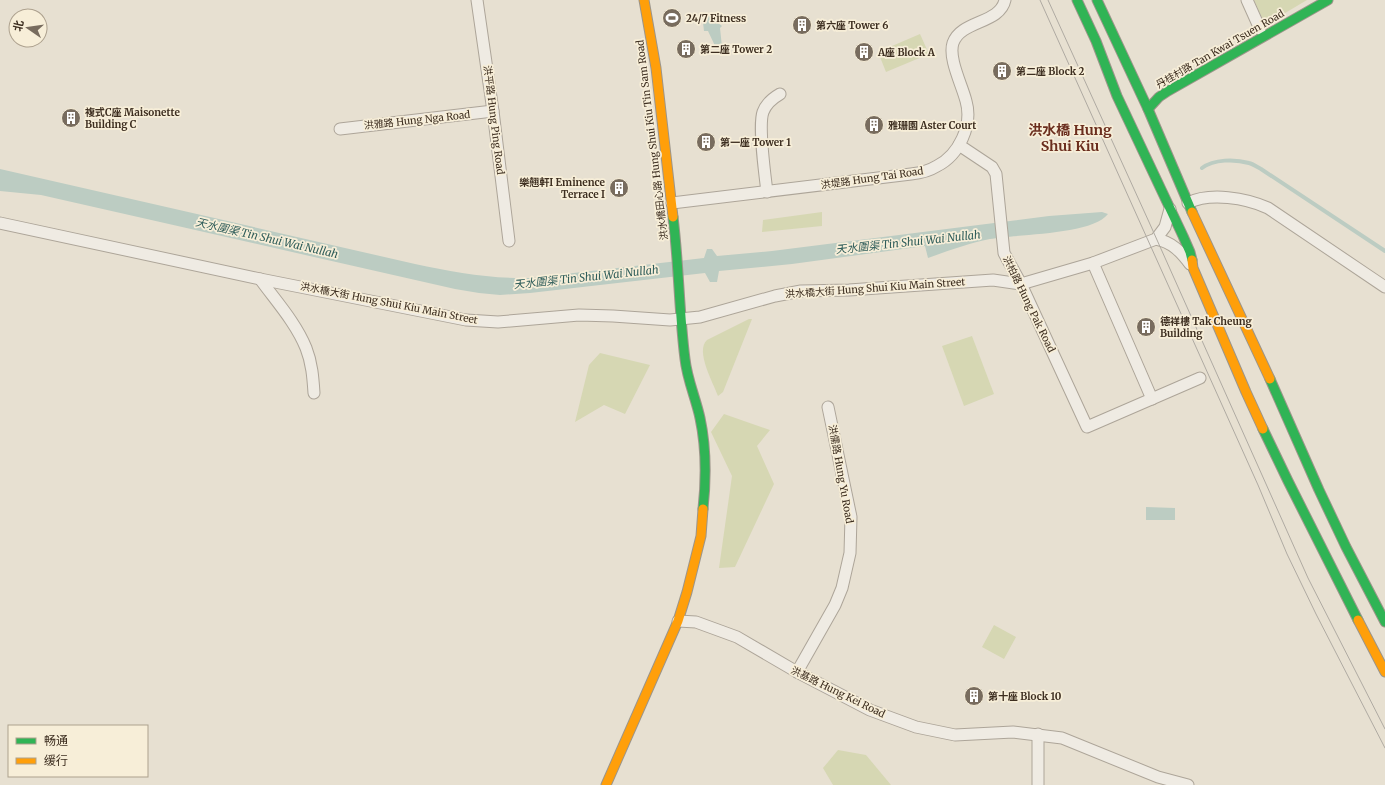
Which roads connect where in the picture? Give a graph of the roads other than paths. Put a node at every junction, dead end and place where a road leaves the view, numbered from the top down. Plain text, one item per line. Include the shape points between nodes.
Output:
1 (477, 0) edge
2 (644, 0) edge
3 (1005, 0) edge
4 (1077, 0) edge
5 (1097, 0) edge
6 (1247, 0) edge
7 (1328, 0) edge
8 (1260, 29) dead end
9 (780, 94) dead end
10 (1117, 96) junction
11 (1142, 110) junction
12 (493, 111) junction
13 (1143, 121) dead end
14 (340, 129) dead end
15 (1148, 139) dead end
16 (959, 145) junction
17 (1150, 164) junction
18 (767, 192) junction
19 (672, 203) junction
20 (1188, 203) junction
21 (1170, 208) junction
22 (0, 223) edge
23 (1156, 239) junction
24 (509, 241) dead end
25 (1093, 263) junction
26 (1192, 268) junction
27 (260, 279) junction
28 (1021, 284) junction
29 (1385, 287) edge
30 (680, 320) junction
31 (1196, 380) dead end
32 (314, 393) dead end
33 (1152, 399) junction
34 (828, 407) dead end
35 (678, 621) junction
36 (1385, 622) edge
37 (797, 672) junction
38 (1385, 672) edge
39 (1038, 734) junction
40 (606, 785) edge
41 (1038, 785) edge
42 (1188, 785) edge

1 - 12 street, 洪平路 Hung Ping Road
2 - 19 main road, 洪水橋田心路 Hung Shui Kiu Tin Sam Road via 656,68
3 - 16 street, 洪堤路 Hung Tai Road via 1000,11 964,30 953,42 953,60 967,104 968,118
4 - 10 main road
5 - 11 main road
6 - 8 street
7 - 11 main road, 丹桂村路 Tan Kwai Tsuen Road via 1168,91
9 - 18 street via 766,106 761,118
10 - 11 main road via 1124,105
10 - 17 main road
11 - 13 main road
11 - 20 main road
12 - 14 street, 洪雅路 Hung Nga Road
12 - 24 street, 洪平路 Hung Ping Road
15 - 17 main road
16 - 18 street, 洪堤路 Hung Tai Road via 939,165 926,172
16 - 28 street, 洪柏路 Hung Pak Road via 993,169 996,174 1004,253
17 - 21 main road
18 - 19 street, 洪堤路 Hung Tai Road
19 - 30 main road, 洪水橋田心路 Hung Shui Kiu Tin Sam Road
20 - 29 street via 1208,198 1255,202 1268,208
20 - 36 main road via 1331,515
21 - 23 street via 1165,227
21 - 26 main road via 1190,252
22 - 27 street, 洪水橋大街 Hung Shui Kiu Main Street
23 - 25 street, 洪水橋大街 Hung Shui Kiu Main Street
23 - 26 street via 1163,240 1181,252
25 - 28 street, 洪水橋大街 Hung Shui Kiu Main Street
25 - 33 street
26 - 38 main road via 1285,475
27 - 30 street, 洪水橋大街 Hung Shui Kiu Main Street via 466,320 498,322 579,315
27 - 32 street via 300,335 310,363
28 - 30 street, 洪水橋大街 Hung Shui Kiu Main Street via 993,280 801,292
28 - 33 street, 洪柏路 Hung Pak Road via 1087,427
30 - 35 main road, 洪水橋田心路 Hung Shui Kiu Tin Sam Road via 685,362 700,419 705,491 701,536
31 - 33 street
34 - 37 street, 洪儒路 Hung Yu Road via 851,517 850,553 842,588 835,605
35 - 37 street, 洪基路 Hung Kei Road via 696,622 737,637
35 - 40 main road, 洪水橋田心路 Hung Shui Kiu Tin Sam Road
37 - 39 street, 洪基路 Hung Kei Road via 870,710 916,727 955,735 1013,732
39 - 41 street
39 - 42 street, 洪基路 Hung Kei Road via 1062,738 1158,777

